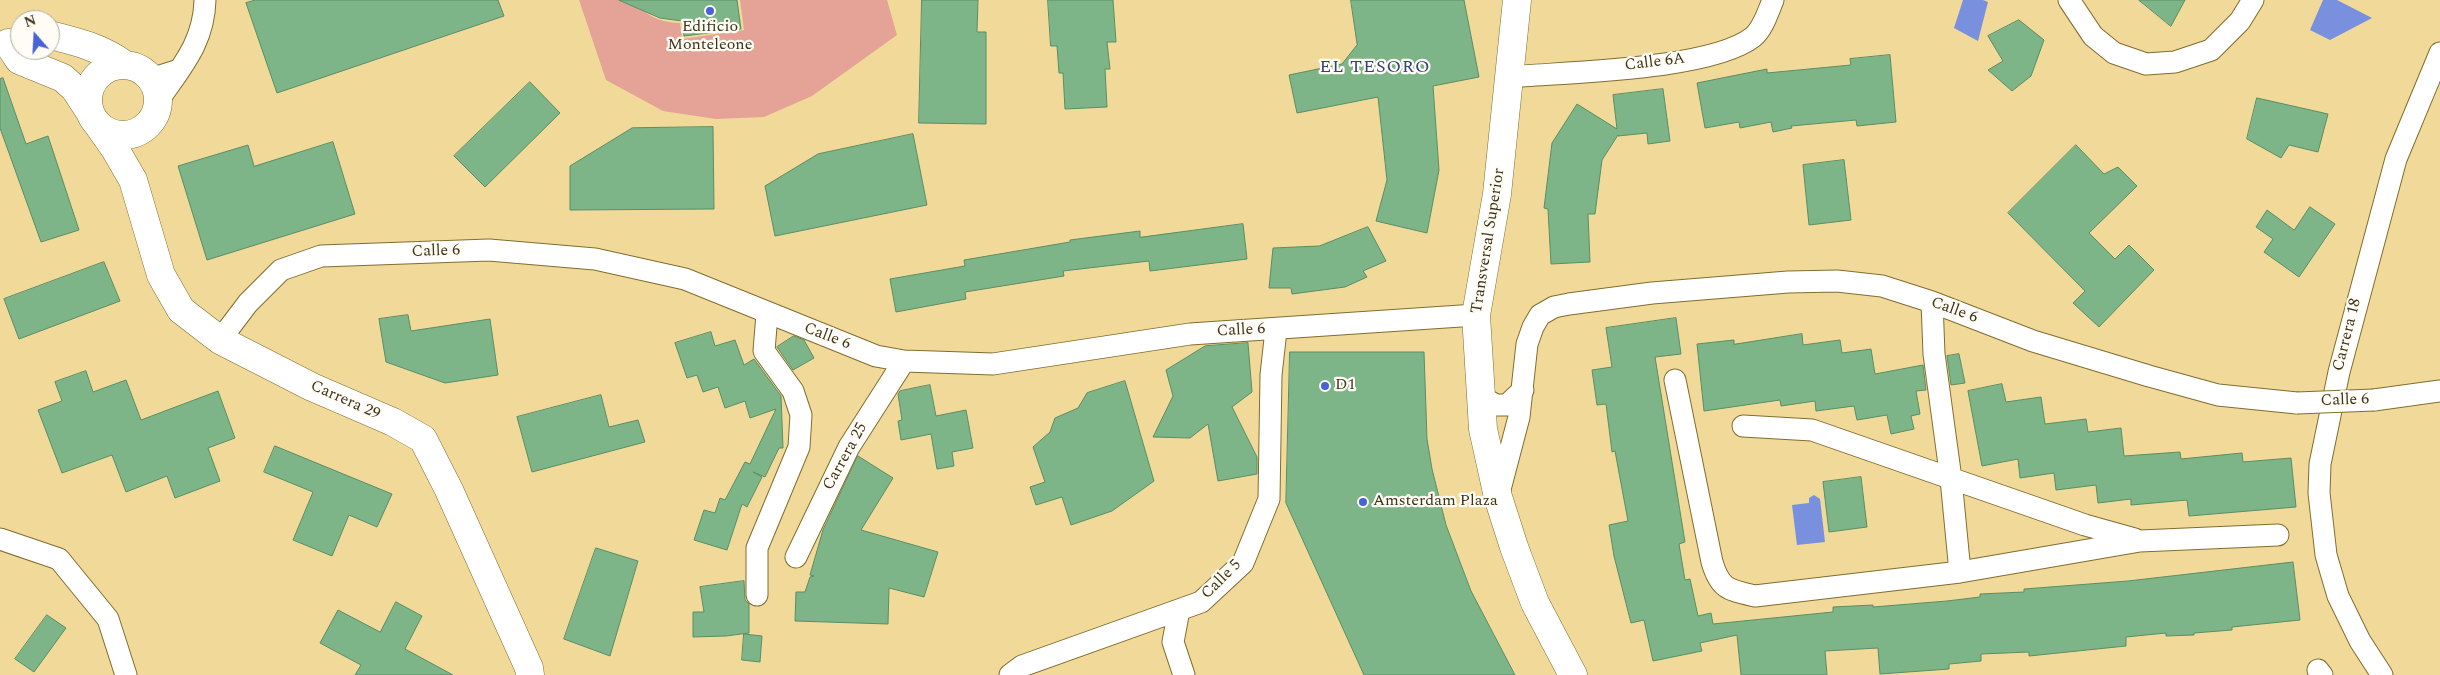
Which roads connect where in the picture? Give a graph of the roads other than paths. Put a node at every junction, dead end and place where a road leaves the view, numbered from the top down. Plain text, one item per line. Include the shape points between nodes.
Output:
1 (204, 0) edge
2 (1517, 0) edge
3 (1773, 0) edge
4 (2069, 0) edge
5 (2253, 0) edge
6 (60, 38) edge
7 (9, 42) edge
8 (2440, 53) edge
9 (125, 65) junction
10 (1510, 77) junction
11 (155, 90) junction
12 (93, 117) junction
13 (148, 125) junction
14 (133, 180) junction
15 (1932, 302) junction
16 (767, 314) junction
17 (1476, 315) junction
18 (1276, 330) junction
19 (220, 340) junction
20 (904, 361) junction
21 (1675, 380) dead end
22 (1523, 390) junction
23 (2440, 391) edge
24 (1481, 397) junction
25 (1743, 426) dead end
26 (1951, 479) junction
27 (1498, 497) junction
28 (2278, 535) dead end
29 (0, 539) edge
30 (2140, 541) junction
31 (796, 557) dead end
32 (1960, 572) junction
33 (757, 595) dead end
34 (1179, 610) junction
35 (526, 669) edge
36 (126, 675) edge
37 (1010, 675) edge
38 (1184, 675) edge
39 (1572, 675) edge
40 (2382, 675) edge

1 - 11 street via 204,21 190,55 179,70
2 - 10 street, Transversal Superior
3 - 10 street, Calle 6A via 1755,35 1737,48 1709,56 1639,66
4 - 5 street via 2093,36 2114,53 2146,64 2175,62 2211,50 2240,20
6 - 9 street via 108,53
7 - 12 street via 19,60 63,78 75,89
8 - 40 street, Carrera 18 via 2396,159 2339,372 2320,464 2319,493 2326,555 2338,596
9 - 11 street via 144,72
9 - 12 street via 109,69 95,80 88,101
10 - 17 street, Transversal Superior via 1497,194
11 - 13 street via 157,110
12 - 13 street via 110,132 127,135
12 - 14 street, Carrera 29
13 - 14 street, Carrera 29 via 137,155
14 - 19 street, Carrera 29 via 161,275 181,310
15 - 22 street, Calle 6 via 1882,286 1837,280 1652,294 1554,307 1540,315 1533,327 1527,344
15 - 23 street, Calle 6, bridge via 2033,341 2218,395 2297,403 2374,400
15 - 26 street via 1934,354
16 - 19 street, Calle 6 via 685,280 595,259 489,250 321,256 281,270 248,303
16 - 20 street, Calle 6 via 876,356
16 - 33 street via 764,350 793,391 801,414 799,447 757,548
17 - 18 street, Calle 6
17 - 24 street, Transversal Superior
18 - 20 street, Calle 6 via 1190,334 993,364
18 - 34 street, Calle 5 via 1271,375 1269,499 1243,563 1201,602
19 - 35 street, Carrera 29 via 423,439 455,504
20 - 31 street, Carrera 25 via 849,448
21 - 32 street via 1712,562 1718,580 1735,592 1755,596
22 - 24 street via 1507,405 1496,405
22 - 27 street, Calle 6
24 - 27 street, Transversal Superior via 1483,429
25 - 26 street via 1812,430
26 - 30 street
26 - 32 street
27 - 39 street, Transversal Superior via 1535,603
28 - 30 street
29 - 36 street via 59,559 108,619
30 - 32 street
34 - 37 street, Calle 5 via 1022,666
34 - 38 street via 1173,642

